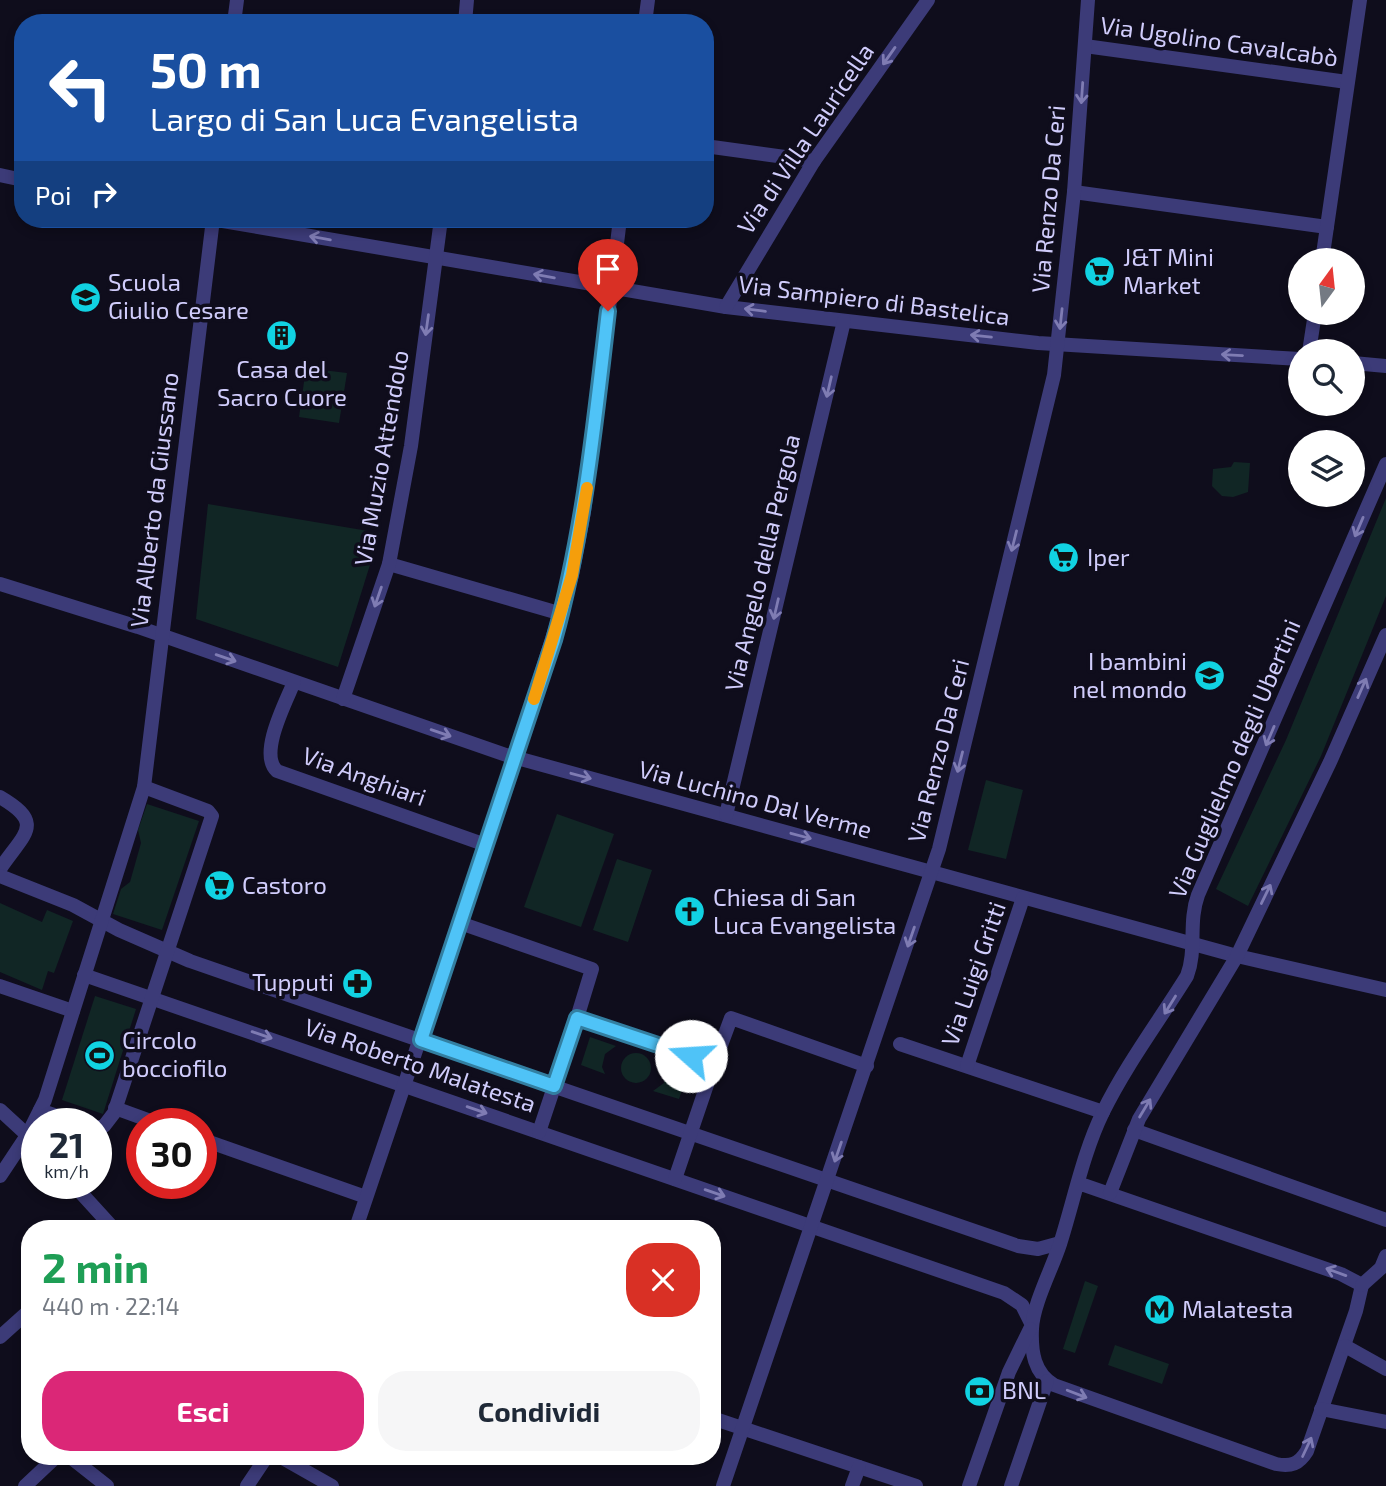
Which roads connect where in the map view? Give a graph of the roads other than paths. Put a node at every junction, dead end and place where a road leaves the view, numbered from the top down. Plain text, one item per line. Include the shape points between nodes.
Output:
1 (928, 0) edge
2 (1088, 0) edge
3 (1360, 0) edge
4 (1085, 46) junction
5 (1347, 82) junction
6 (714, 147) edge
7 (814, 161) junction
8 (1074, 192) junction
9 (1327, 227) junction
10 (211, 228) edge
11 (264, 228) edge
12 (440, 228) edge
13 (619, 228) edge
14 (1324, 248) edge
15 (436, 258) junction
16 (611, 288) junction
17 (726, 307) junction
18 (844, 321) junction
19 (1059, 344) junction
20 (1288, 358) edge
21 (1365, 364) edge
22 (1386, 366) edge
23 (1386, 464) edge
24 (389, 564) junction
25 (0, 584) edge
26 (562, 614) junction
27 (1386, 635) edge
28 (162, 636) junction
29 (294, 682) junction
30 (344, 699) junction
31 (515, 757) junction
32 (144, 787) junction
33 (0, 797) edge
34 (726, 815) junction
35 (486, 845) junction
36 (0, 869) edge
37 (933, 872) junction
38 (0, 876) edge
39 (1023, 898) junction
40 (102, 920) junction
41 (460, 923) junction
42 (1191, 942) junction
43 (166, 951) junction
44 (1237, 956) junction
45 (84, 975) junction
46 (0, 986) edge
47 (1386, 990) edge
48 (151, 997) junction
49 (73, 1011) junction
50 (577, 1018) junction
51 (421, 1040) junction
52 (900, 1044) dead end
53 (714, 1064) junction
54 (867, 1066) junction
55 (967, 1066) junction
56 (405, 1085) junction
57 (554, 1086) junction
58 (41, 1108) edge
59 (115, 1108) junction
60 (0, 1110) edge
61 (126, 1112) edge
62 (1103, 1112) junction
63 (112, 1114) edge
64 (21, 1129) edge
65 (1134, 1130) junction
66 (539, 1132) junction
67 (691, 1133) junction
68 (217, 1145) edge
69 (21, 1152) edge
70 (0, 1176) edge
71 (675, 1179) junction
72 (828, 1180) junction
73 (1078, 1183) junction
74 (1110, 1193) junction
75 (366, 1197) junction
76 (87, 1199) edge
77 (106, 1220) edge
78 (359, 1220) edge
79 (1386, 1220) edge
80 (813, 1227) junction
81 (1060, 1243) junction
82 (1386, 1256) edge
83 (1362, 1285) junction
84 (21, 1318) edge
85 (1032, 1325) junction
86 (0, 1337) edge
87 (1345, 1346) junction
88 (1386, 1369) edge
89 (1047, 1381) junction
90 (1321, 1409) junction
91 (721, 1421) edge
92 (1386, 1422) edge
93 (743, 1428) junction
94 (47, 1465) edge
95 (80, 1465) edge
96 (261, 1465) edge
97 (295, 1465) edge
98 (859, 1467) junction
99 (25, 1486) edge
100 (107, 1486) edge
101 (247, 1486) edge
102 (332, 1486) edge
103 (723, 1486) edge
104 (852, 1486) edge
105 (916, 1486) edge
106 (969, 1486) edge
107 (1010, 1486) edge

1 -> 7 street, Via di Villa Lauricella
2 - 4 street, Via Renzo Da Ceri
3 - 5 street
4 - 5 street, Via Ugolino Cavalcabò
4 -> 8 street, Via Renzo Da Ceri
5 - 9 street
6 - 7 street
7 - 17 street, Via di Villa Lauricella
8 - 9 street
8 -> 19 street, Via Renzo Da Ceri
9 - 14 street
10 - 28 street, Via Alberto da Giussano
15 -> 11 street, Via Sampiero di Bastelica
12 - 15 street, Via Muzio Attendolo
13 - 16 street
16 -> 15 street, Via Sampiero di Bastelica
15 -> 24 street, Via Muzio Attendolo via 411,446
16 - 17 street, Via Sampiero di Bastelica
16 - 26 street via 584,512
18 -> 17 street, Via Sampiero di Bastelica
19 -> 18 street, Via Sampiero di Bastelica
18 -> 34 street, Via Angelo della Pergola
20 -> 19 street, Via Sampiero di Bastelica
19 -> 37 street, Via Renzo Da Ceri
21 - 22 street
23 -> 42 street, Via Guglielmo degli Ubertini via 1198,895
24 - 26 street
24 -> 30 street, Via Muzio Attendolo
25 - 28 street, Via Luchino Dal Verme
26 - 31 street
44 -> 27 street
28 -> 29 street, Via Luchino Dal Verme
28 - 32 street, Via Alberto da Giussano
29 - 30 street, Via Luchino Dal Verme
29 - 35 street, Via Anghiari via 270,747 270,761 277,771
30 -> 31 street, Via Luchino Dal Verme
31 -> 34 street, Via Luchino Dal Verme
31 - 35 street
32 - 40 street, Via Alberto da Giussano
32 - 43 street via 212,816
33 - 36 street via 27,817 26,830
34 -> 37 street, Via Luchino Dal Verme
35 - 41 street
37 - 39 street, Via Luchino Dal Verme
37 -> 54 street, Via Renzo Da Ceri
38 - 40 street, Via Roberto Malatesta
39 - 42 street, Via Luchino Dal Verme
39 - 55 street, Via Luigi Gritti
40 - 43 street, Via Roberto Malatesta
40 - 45 street, Via Alberto da Giussano
41 - 50 street via 592,969
41 - 51 street
42 - 44 street, Via Luchino Dal Verme
42 -> 62 street, Via Guglielmo degli Ubertini via 1187,976
43 - 48 street
43 - 51 street, Via Roberto Malatesta
44 - 47 street, Via Luchino Dal Verme
65 -> 44 street
45 - 48 street, Via Roberto Malatesta
45 - 49 street, Via Alberto da Giussano
46 - 49 street
48 -> 56 street, Via Roberto Malatesta
48 - 59 street
49 - 58 street, Via Alberto da Giussano
50 - 53 street
50 - 57 street
51 - 56 street
51 - 57 street, Via Roberto Malatesta
52 - 55 street
53 - 54 street via 731,1018
53 - 67 street
54 -> 72 street, Via Renzo Da Ceri
55 - 62 street
56 -> 66 street, Via Roberto Malatesta
56 - 75 street
57 - 66 street
57 - 67 street, Via Roberto Malatesta
59 - 61 street
59 - 63 street
60 - 64 street
62 - 73 street, Via Guglielmo degli Ubertini
65 - 74 street
65 - 79 street
66 - 71 street, Via Roberto Malatesta
67 - 71 street
67 - 72 street, Via Roberto Malatesta
68 - 75 street
69 - 70 street, Via Alberto da Giussano
71 -> 80 street, Via Roberto Malatesta
72 - 80 street, Via Renzo Da Ceri
72 - 81 street, Via Roberto Malatesta via 1018,1246 1038,1249
73 - 74 street
73 - 81 street, Via Guglielmo degli Ubertini
83 -> 74 street via 1341,1273
75 - 78 street
76 - 77 street
80 - 85 street, Via Roberto Malatesta via 1004,1293 1022,1305
80 - 93 street, Via Renzo Da Ceri
81 - 85 street, Via Guglielmo degli Ubertini
82 - 83 street via 1381,1268
83 - 87 street
84 - 86 street
85 - 89 street via 1035,1363
85 - 106 street, Via Guglielmo degli Ubertini via 1009,1372
87 - 88 street
87 - 90 street
89 -> 90 street via 1283,1466 1294,1465 1304,1456
89 - 107 street
90 - 92 street
91 - 93 street
93 - 98 street
93 - 103 street, Via Renzo Da Ceri
94 - 99 street
95 - 100 street
96 - 101 street
97 - 102 street
98 - 104 street
98 - 105 street

